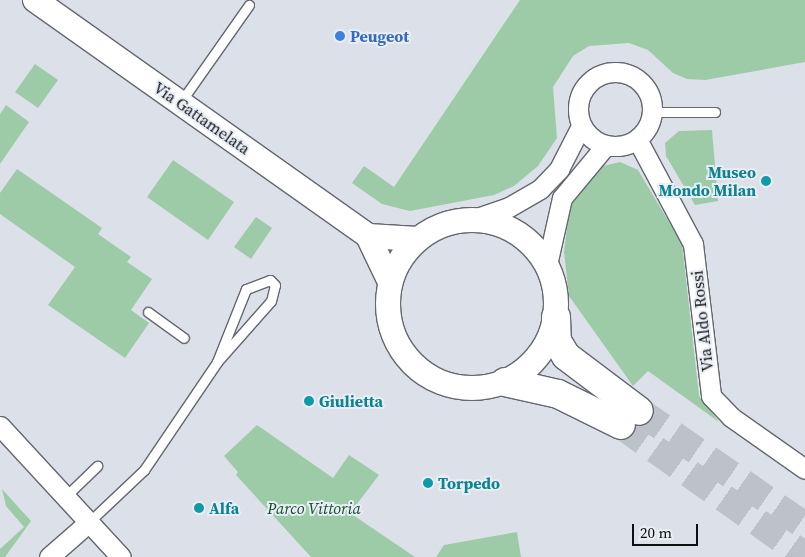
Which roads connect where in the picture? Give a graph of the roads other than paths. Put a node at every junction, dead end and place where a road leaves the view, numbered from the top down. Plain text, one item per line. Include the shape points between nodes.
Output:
1 (36, 0) edge
2 (249, 5) dead end
3 (180, 103) junction
4 (652, 112) junction
5 (715, 112) dead end
6 (581, 126) junction
7 (636, 139) junction
8 (606, 145) junction
9 (474, 219) junction
10 (368, 236) junction
11 (418, 239) junction
12 (547, 265) junction
13 (390, 282) junction
14 (148, 312) dead end
15 (556, 317) junction
16 (184, 338) dead end
17 (217, 362) junction
18 (505, 382) junction
19 (0, 426) edge
20 (97, 466) dead end
21 (805, 469) edge
22 (65, 497) junction
23 (89, 522) junction
24 (49, 557) edge
25 (121, 557) edge

1 - 3 street, Via Gattamelata
2 - 3 lane
3 - 10 street, Via Gattamelata
4 - 5 lane
4 - 6 street via 651,99 637,78 607,72 582,90 577,114
4 - 7 street
6 - 8 street
6 - 9 street via 559,169 540,189 509,207
7 - 8 street
7 - 21 street, Via Aldo Rossi via 693,244 710,396 730,417
8 - 12 street via 562,198
9 - 11 street via 454,221
9 - 12 street via 517,232
10 - 11 street
10 - 13 street, Via Gattamelata
11 - 13 street via 401,258
12 - 15 street via 556,290
13 - 18 street via 387,308 393,335 413,364 452,386 479,388
14 - 16 lane
15 - 18 street via 539,356
15 - 18 highway via 557,341 566,356 630,418 558,394
17 - 17 lane via 271,301 275,285 270,280 246,288
17 - 23 lane via 144,470
19 - 22 street
20 - 22 lane
22 - 23 street
23 - 24 street
23 - 25 street

